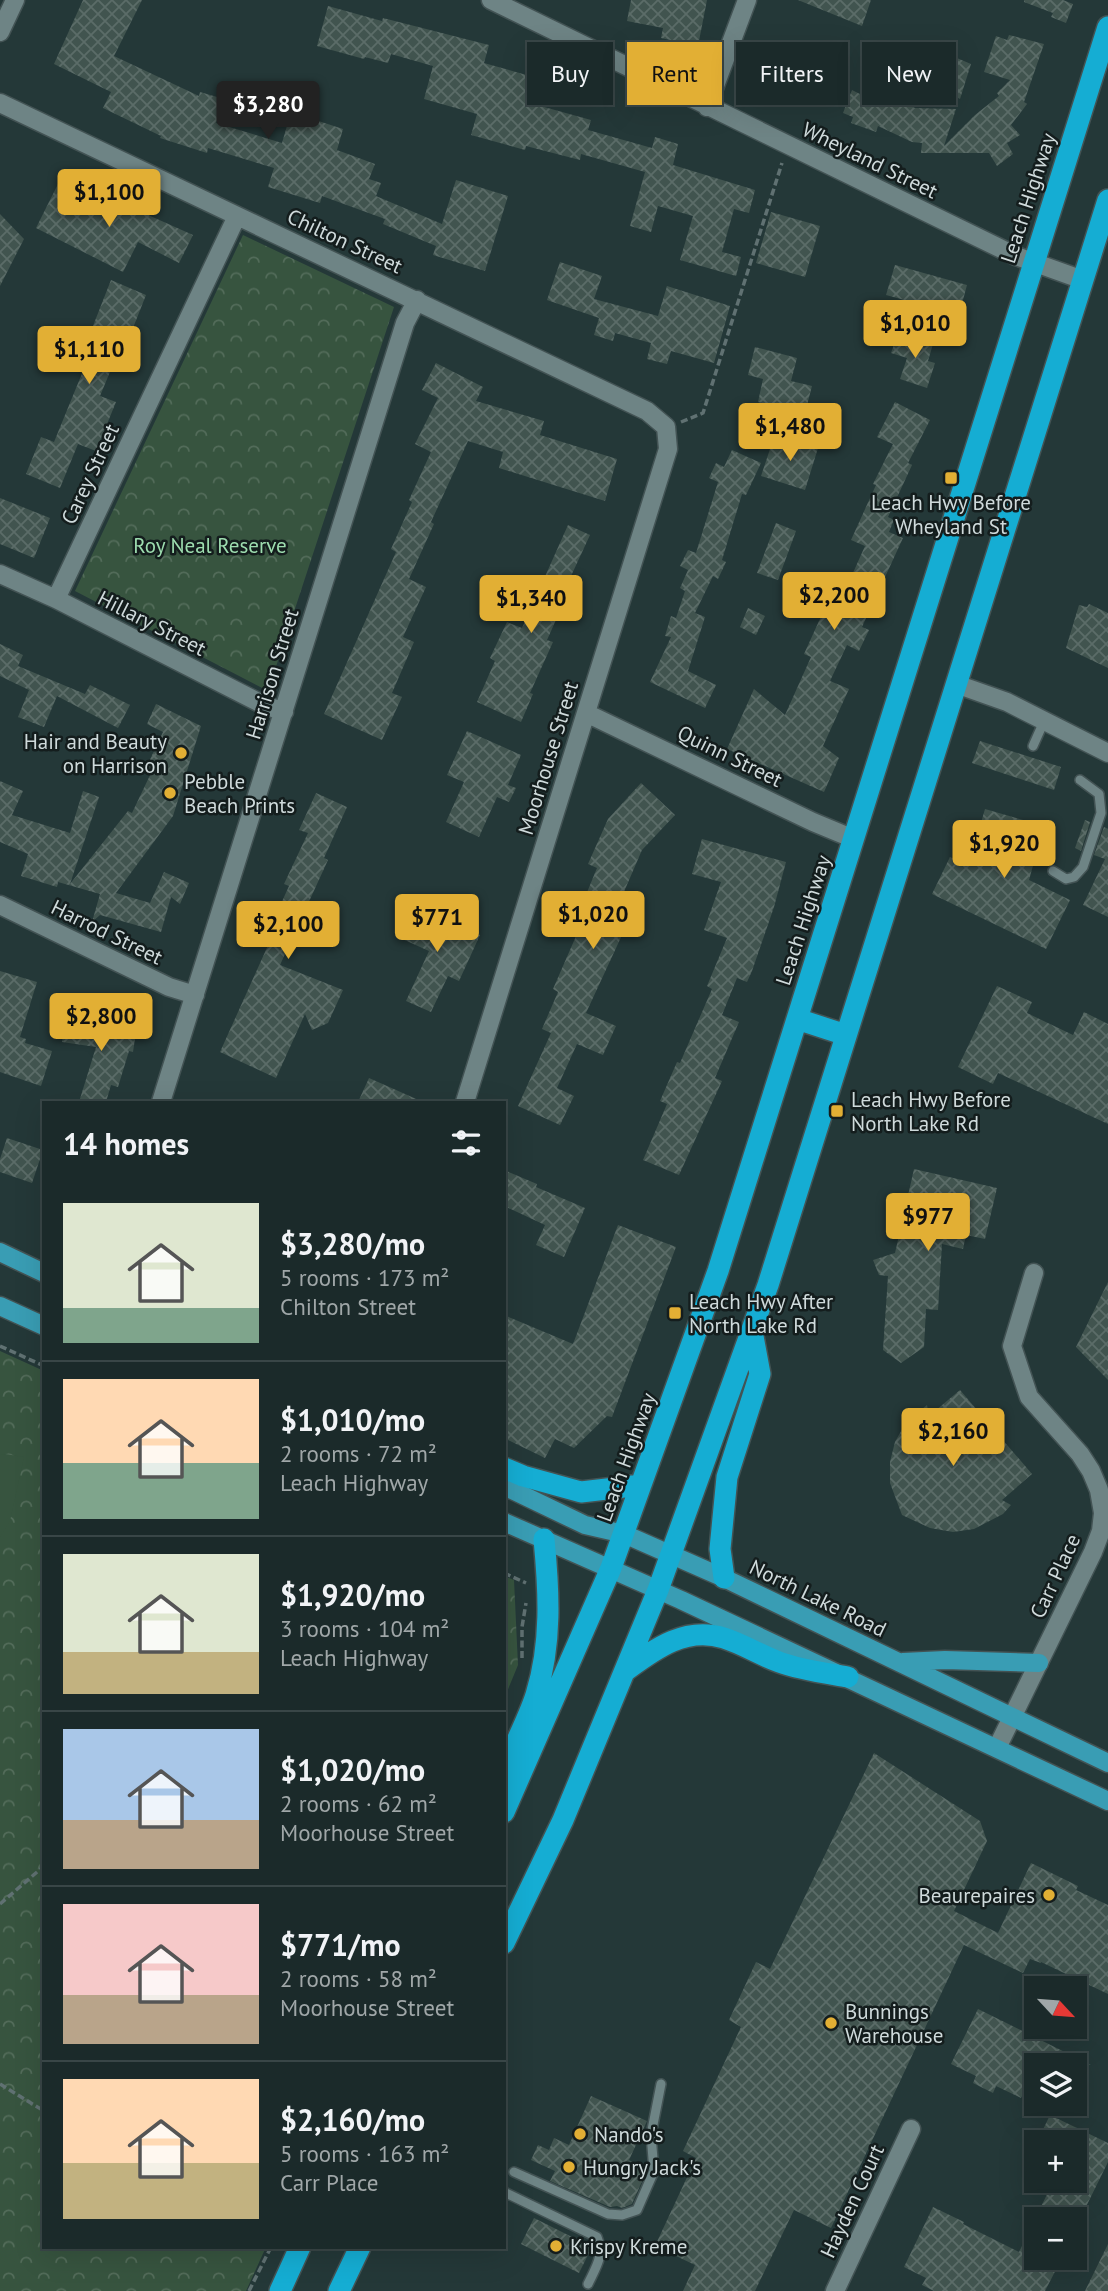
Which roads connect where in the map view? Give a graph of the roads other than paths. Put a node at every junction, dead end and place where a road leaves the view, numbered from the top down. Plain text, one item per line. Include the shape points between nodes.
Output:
1 (15, 0) edge
2 (491, 0) edge
3 (747, 0) edge
4 (1108, 27) edge
5 (0, 32) edge
6 (0, 103) edge
7 (707, 107) junction
8 (1108, 200) edge
9 (237, 216) junction
10 (1033, 263) junction
11 (1083, 280) junction
12 (416, 300) junction
13 (666, 427) joint
14 (0, 574) edge
15 (56, 599) junction
16 (956, 684) junction
17 (284, 712) junction
18 (586, 713) junction
19 (1045, 719) junction
20 (1033, 746) dead end
21 (1108, 753) edge
22 (1080, 780) dead end
23 (854, 839) junction
24 (1053, 871) dead end
25 (0, 905) edge
26 (195, 995) junction
27 (797, 1019) junction
28 (846, 1035) junction
29 (161, 1101) edge
30 (465, 1101) edge
31 (0, 1252) edge
32 (42, 1272) edge
33 (1034, 1273) dead end
34 (0, 1306) edge
35 (42, 1325) edge
36 (752, 1331) junction
37 (506, 1469) edge
38 (641, 1485) junction
39 (506, 1487) edge
40 (506, 1523) edge
41 (624, 1534) junction
42 (544, 1539) junction
43 (671, 1555) junction
44 (611, 1569) junction
45 (724, 1578) junction
46 (658, 1590) junction
47 (899, 1662) junction
48 (1039, 1663) junction
49 (624, 1671) junction
50 (848, 1677) junction
51 (1012, 1717) junction
52 (997, 1748) junction
53 (1108, 1763) edge
54 (506, 1765) edge
55 (1108, 1801) edge
56 (506, 1807) edge
57 (506, 1939) edge
58 (661, 2084) dead end
59 (911, 2129) dead end
60 (514, 2172) dead end
61 (506, 2192) edge
62 (299, 2249) edge
63 (359, 2249) edge
64 (588, 2284) dead end
65 (279, 2291) edge
66 (339, 2291) edge
67 (835, 2291) edge

1 - 5 street
2 - 7 street, Wheyland Street
3 - 7 street
4 - 10 highway, Leach Highway
6 - 9 street, Chilton Street
7 - 10 street, Wheyland Street
8 - 11 highway
9 - 12 street, Chilton Street
9 - 15 street, Carey Street
10 - 11 street, Wheyland Street
10 - 23 highway, Leach Highway
11 - 16 highway
12 - 13 street, Chilton Street via 647,411
12 - 17 street, Harrison Street
13 - 18 street, Moorhouse Street via 668,449
14 - 15 street, Hillary Street
15 - 17 street, Hillary Street
16 - 19 street
16 - 28 highway
17 - 26 street, Harrison Street
18 - 23 street, Quinn Street
18 - 30 street, Moorhouse Street
19 - 20 lane
19 - 21 street
22 - 24 lane via 1099,794 1101,813 1083,867 1066,879
23 - 27 highway, Leach Highway
25 - 26 street, Harrod Street via 169,987
26 - 29 street, Harrison Street
27 - 28 highway
27 - 38 highway, Leach Highway via 718,1271
28 - 36 highway
31 - 32 main road
33 - 48 street, Carr Place via 1012,1346 1029,1398 1091,1471 1103,1513 1093,1552
34 - 35 main road
36 - 43 highway
36 - 45 highway via 760,1374 727,1477 720,1549
37 - 38 highway via 581,1492
38 - 41 highway, Leach Highway
39 - 41 main road, North Lake Road via 585,1525
40 - 42 main road
41 - 43 main road, North Lake Road
41 - 44 highway, Leach Highway
42 - 44 main road
42 - 54 highway via 547,1643 536,1694
43 - 45 main road, North Lake Road
43 - 46 highway
44 - 46 main road
44 - 56 highway, Leach Highway
45 - 47 main road, North Lake Road
46 - 49 highway
46 - 50 main road
47 - 48 main road
47 - 51 main road, North Lake Road
48 - 51 street, Carr Place
49 - 50 highway via 662,1644 708,1635 781,1662
49 - 57 highway
50 - 52 main road
51 - 52 street, Carr Place
51 - 53 main road, North Lake Road
52 - 55 main road
58 - 60 lane via 651,2135 654,2171 637,2210 608,2214
59 - 67 street, Hayden Court
61 - 64 lane via 597,2237 601,2256
62 - 65 highway
63 - 66 highway

